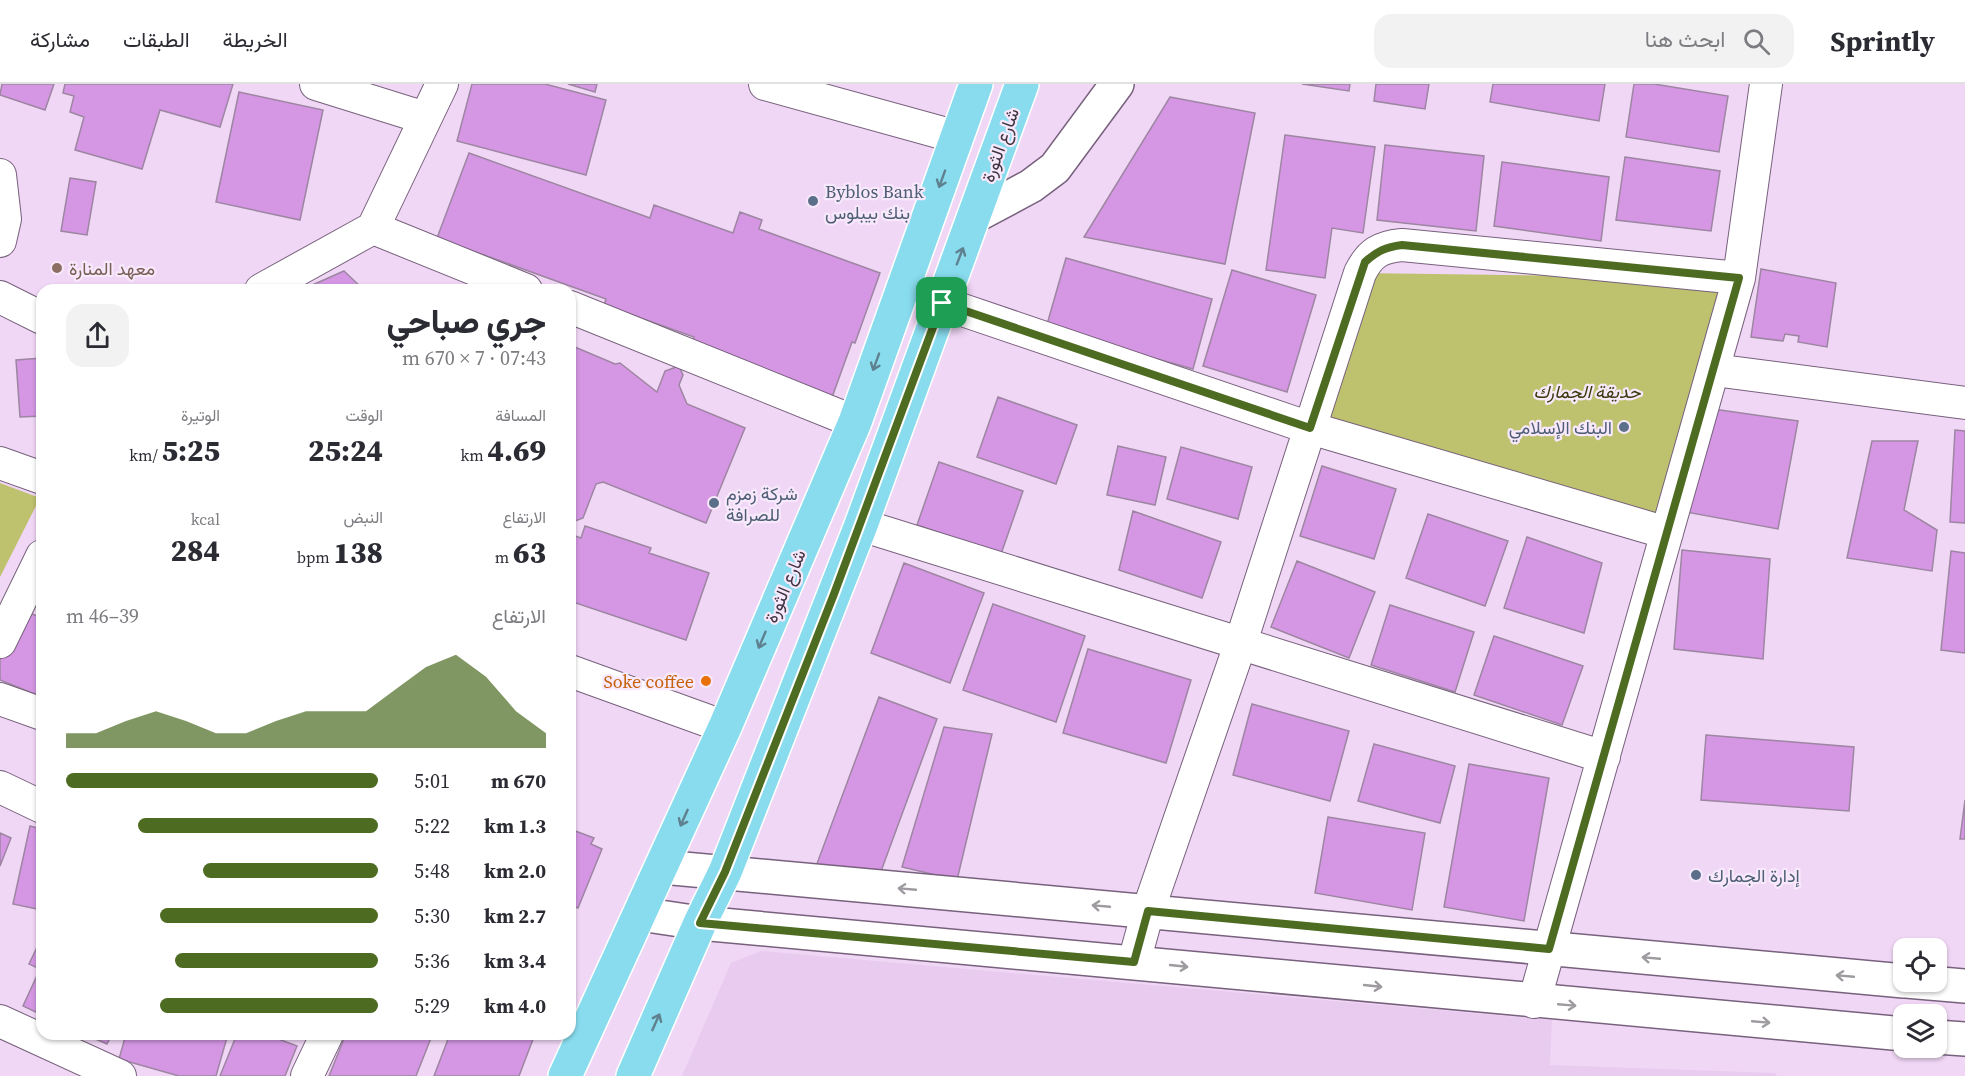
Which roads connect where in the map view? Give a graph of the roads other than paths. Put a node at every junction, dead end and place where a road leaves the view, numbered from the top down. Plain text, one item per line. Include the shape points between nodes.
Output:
1 (316, 84) edge
2 (442, 84) edge
3 (765, 84) edge
4 (976, 84) edge
5 (1022, 84) edge
6 (1117, 84) edge
7 (1767, 84) edge
8 (425, 118) junction
9 (957, 137) junction
10 (0, 175) edge
11 (975, 216) junction
12 (373, 228) junction
13 (0, 241) edge
14 (1739, 278) junction
15 (272, 284) edge
16 (511, 284) edge
17 (0, 297) edge
18 (942, 303) junction
19 (576, 309) edge
20 (36, 315) edge
21 (1714, 370) junction
22 (1965, 403) edge
23 (855, 422) junction
24 (1310, 428) junction
25 (0, 463) edge
26 (36, 476) edge
27 (861, 525) junction
28 (1667, 533) junction
29 (36, 568) edge
30 (0, 642) edge
31 (1240, 645) junction
32 (576, 672) edge
33 (0, 699) edge
34 (36, 712) edge
35 (725, 727) junction
36 (1604, 757) junction
37 (0, 787) edge
38 (36, 804) edge
39 (662, 867) junction
40 (725, 872) junction
41 (1148, 911) junction
42 (640, 914) junction
43 (700, 923) junction
44 (1549, 949) junction
45 (1134, 962) junction
46 (1893, 980) edge
47 (1947, 984) edge
48 (1965, 986) edge
49 (1895, 992) edge
50 (1534, 1002) junction
51 (0, 1021) edge
52 (1891, 1033) edge
53 (36, 1038) edge
54 (1947, 1038) edge
55 (1965, 1039) edge
56 (41, 1040) edge
57 (324, 1040) edge
58 (120, 1076) edge
59 (308, 1076) edge
60 (565, 1076) edge
61 (633, 1076) edge

1 - 8 street
2 - 8 street
3 - 9 street
4 - 9 main road, شارع الثورة
5 - 11 main road, شارع الثورة
6 - 11 street via 1055,168 1031,186
7 - 14 street
8 - 12 street
9 -> 23 main road, شارع الثورة
10 - 13 street via 5,219
18 -> 11 main road, شارع الثورة
12 - 15 street
12 - 16 street
14 - 21 street
14 - 24 street via 1387,246 1374,253 1360,273
17 - 20 street
18 - 24 street
18 - 27 main road, شارع الثورة
19 - 23 street
21 - 22 street
21 - 28 street
23 -> 35 main road, شارع الثورة
24 - 28 street
24 - 31 street
25 - 26 street
27 - 31 street
27 - 40 main road, شارع الثورة
28 - 36 street
29 - 30 street
31 - 36 street
31 - 41 street
32 - 35 street
33 - 34 street
35 -> 39 main road, شارع الثورة
36 - 44 street
37 - 38 street
39 - 40 street
39 - 42 main road, شارع الثورة
41 -> 40 street
40 - 43 main road, شارع الثورة
41 - 44 street
41 - 45 street
42 - 43 street
42 - 60 main road, شارع الثورة
43 - 45 street
61 -> 43 main road, شارع الثورة
46 -> 44 street
44 - 50 street
45 -> 50 street
47 - 48 street
49 - 52 street
50 -> 52 street
51 - 53 street
54 - 55 street
56 - 58 street
57 - 59 street

